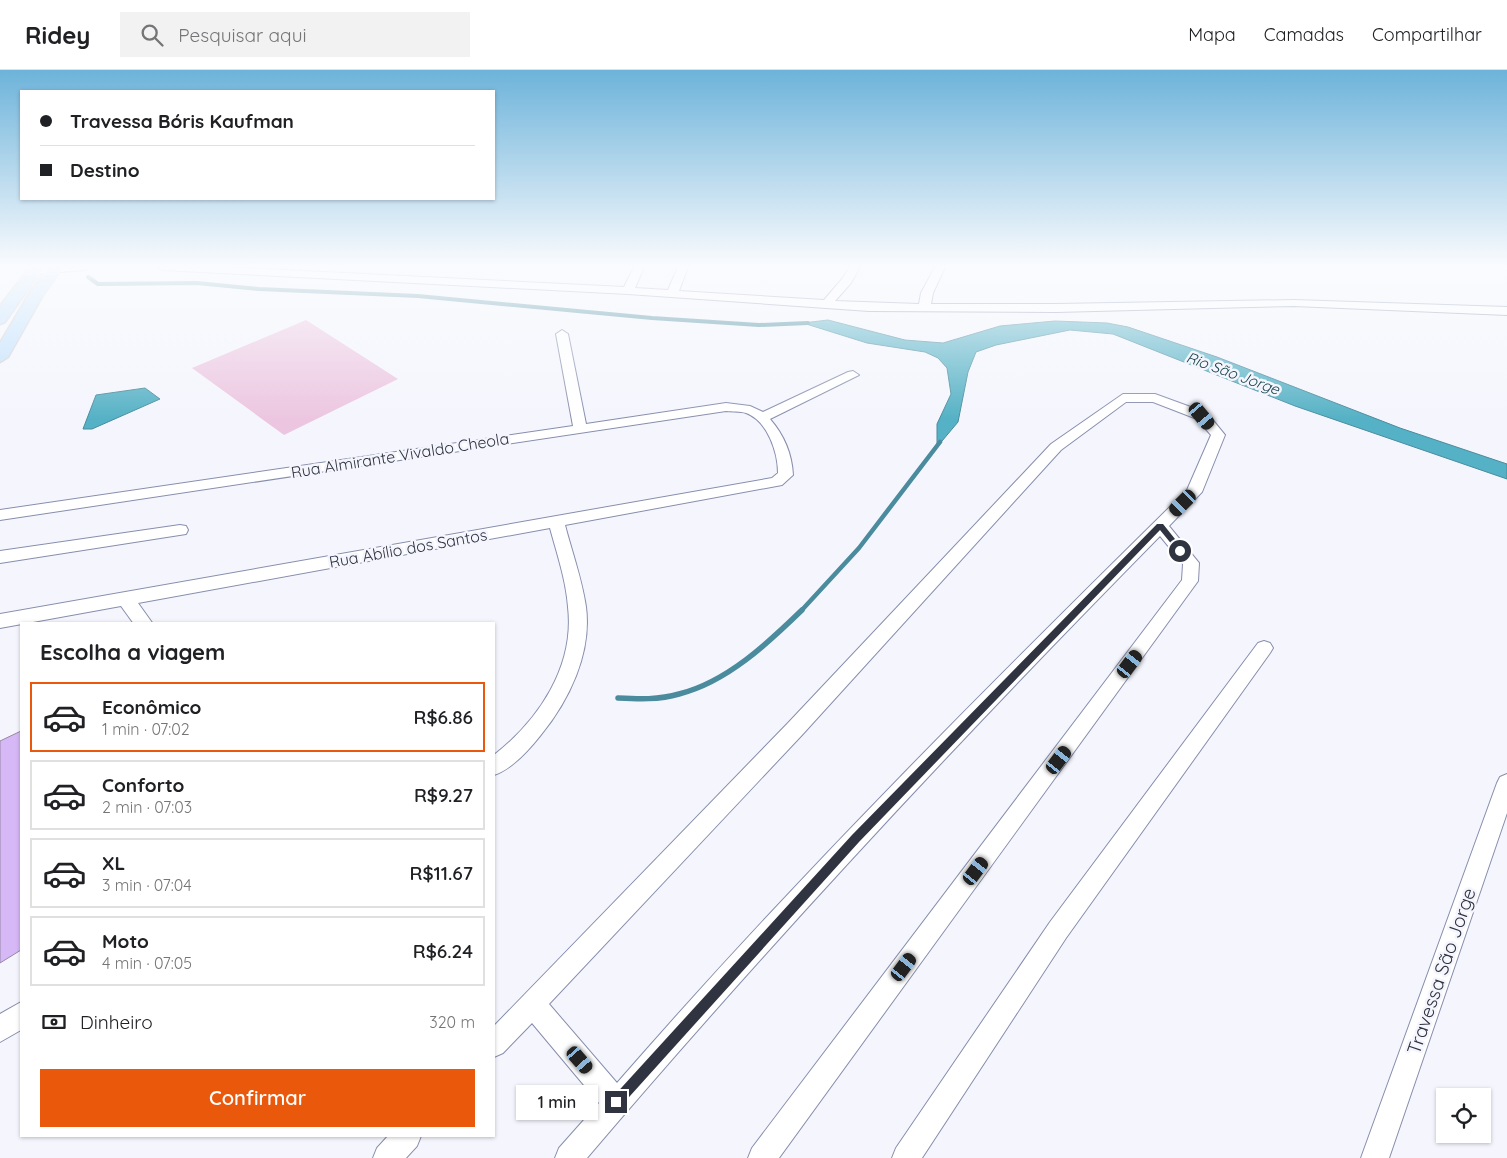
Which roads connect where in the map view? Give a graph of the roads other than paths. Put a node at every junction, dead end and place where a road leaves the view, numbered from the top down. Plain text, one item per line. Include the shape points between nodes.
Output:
1 (22, 318) edge
2 (562, 334) dead end
3 (0, 357) edge
4 (853, 375) dead end
5 (763, 417) junction
6 (580, 428) junction
7 (0, 515) edge
8 (556, 522) junction
9 (1160, 526) junction
10 (180, 530) dead end
11 (0, 557) edge
12 (124, 598) junction
13 (0, 621) edge
14 (142, 622) edge
15 (1264, 648) dead end
16 (495, 765) edge
17 (1507, 783) edge
18 (532, 1004) junction
19 (20, 1016) edge
20 (0, 1029) edge
21 (495, 1043) edge
22 (616, 1102) junction
23 (406, 1137) edge
24 (387, 1158) edge
25 (569, 1158) edge
26 (762, 1158) edge
27 (906, 1158) edge
28 (1375, 1158) edge

1 - 3 main road
2 - 6 street
4 - 5 street
5 - 6 street, Rua Almirante Vivaldo Cheola via 749,410 726,408
5 - 8 street, Rua Abílio dos Santos via 787,465 786,475 776,482
6 - 7 street, Rua Almirante Vivaldo Cheola
8 - 12 street, Rua Abílio dos Santos
8 - 16 street via 571,576 578,619 572,662 550,712 509,756
9 - 18 street via 1194,492 1218,435 1202,416 1155,398 1124,398 1056,447 795,729
9 - 22 street via 855,838
9 - 26 street via 1191,563 1190,582
10 - 11 street
12 - 13 street, Rua Abílio dos Santos
12 - 14 street
15 - 27 street via 1058,930
17 - 28 street, Travessa São Jorge
18 - 21 street
18 - 22 street
19 - 20 street
22 - 25 street
23 - 24 street

